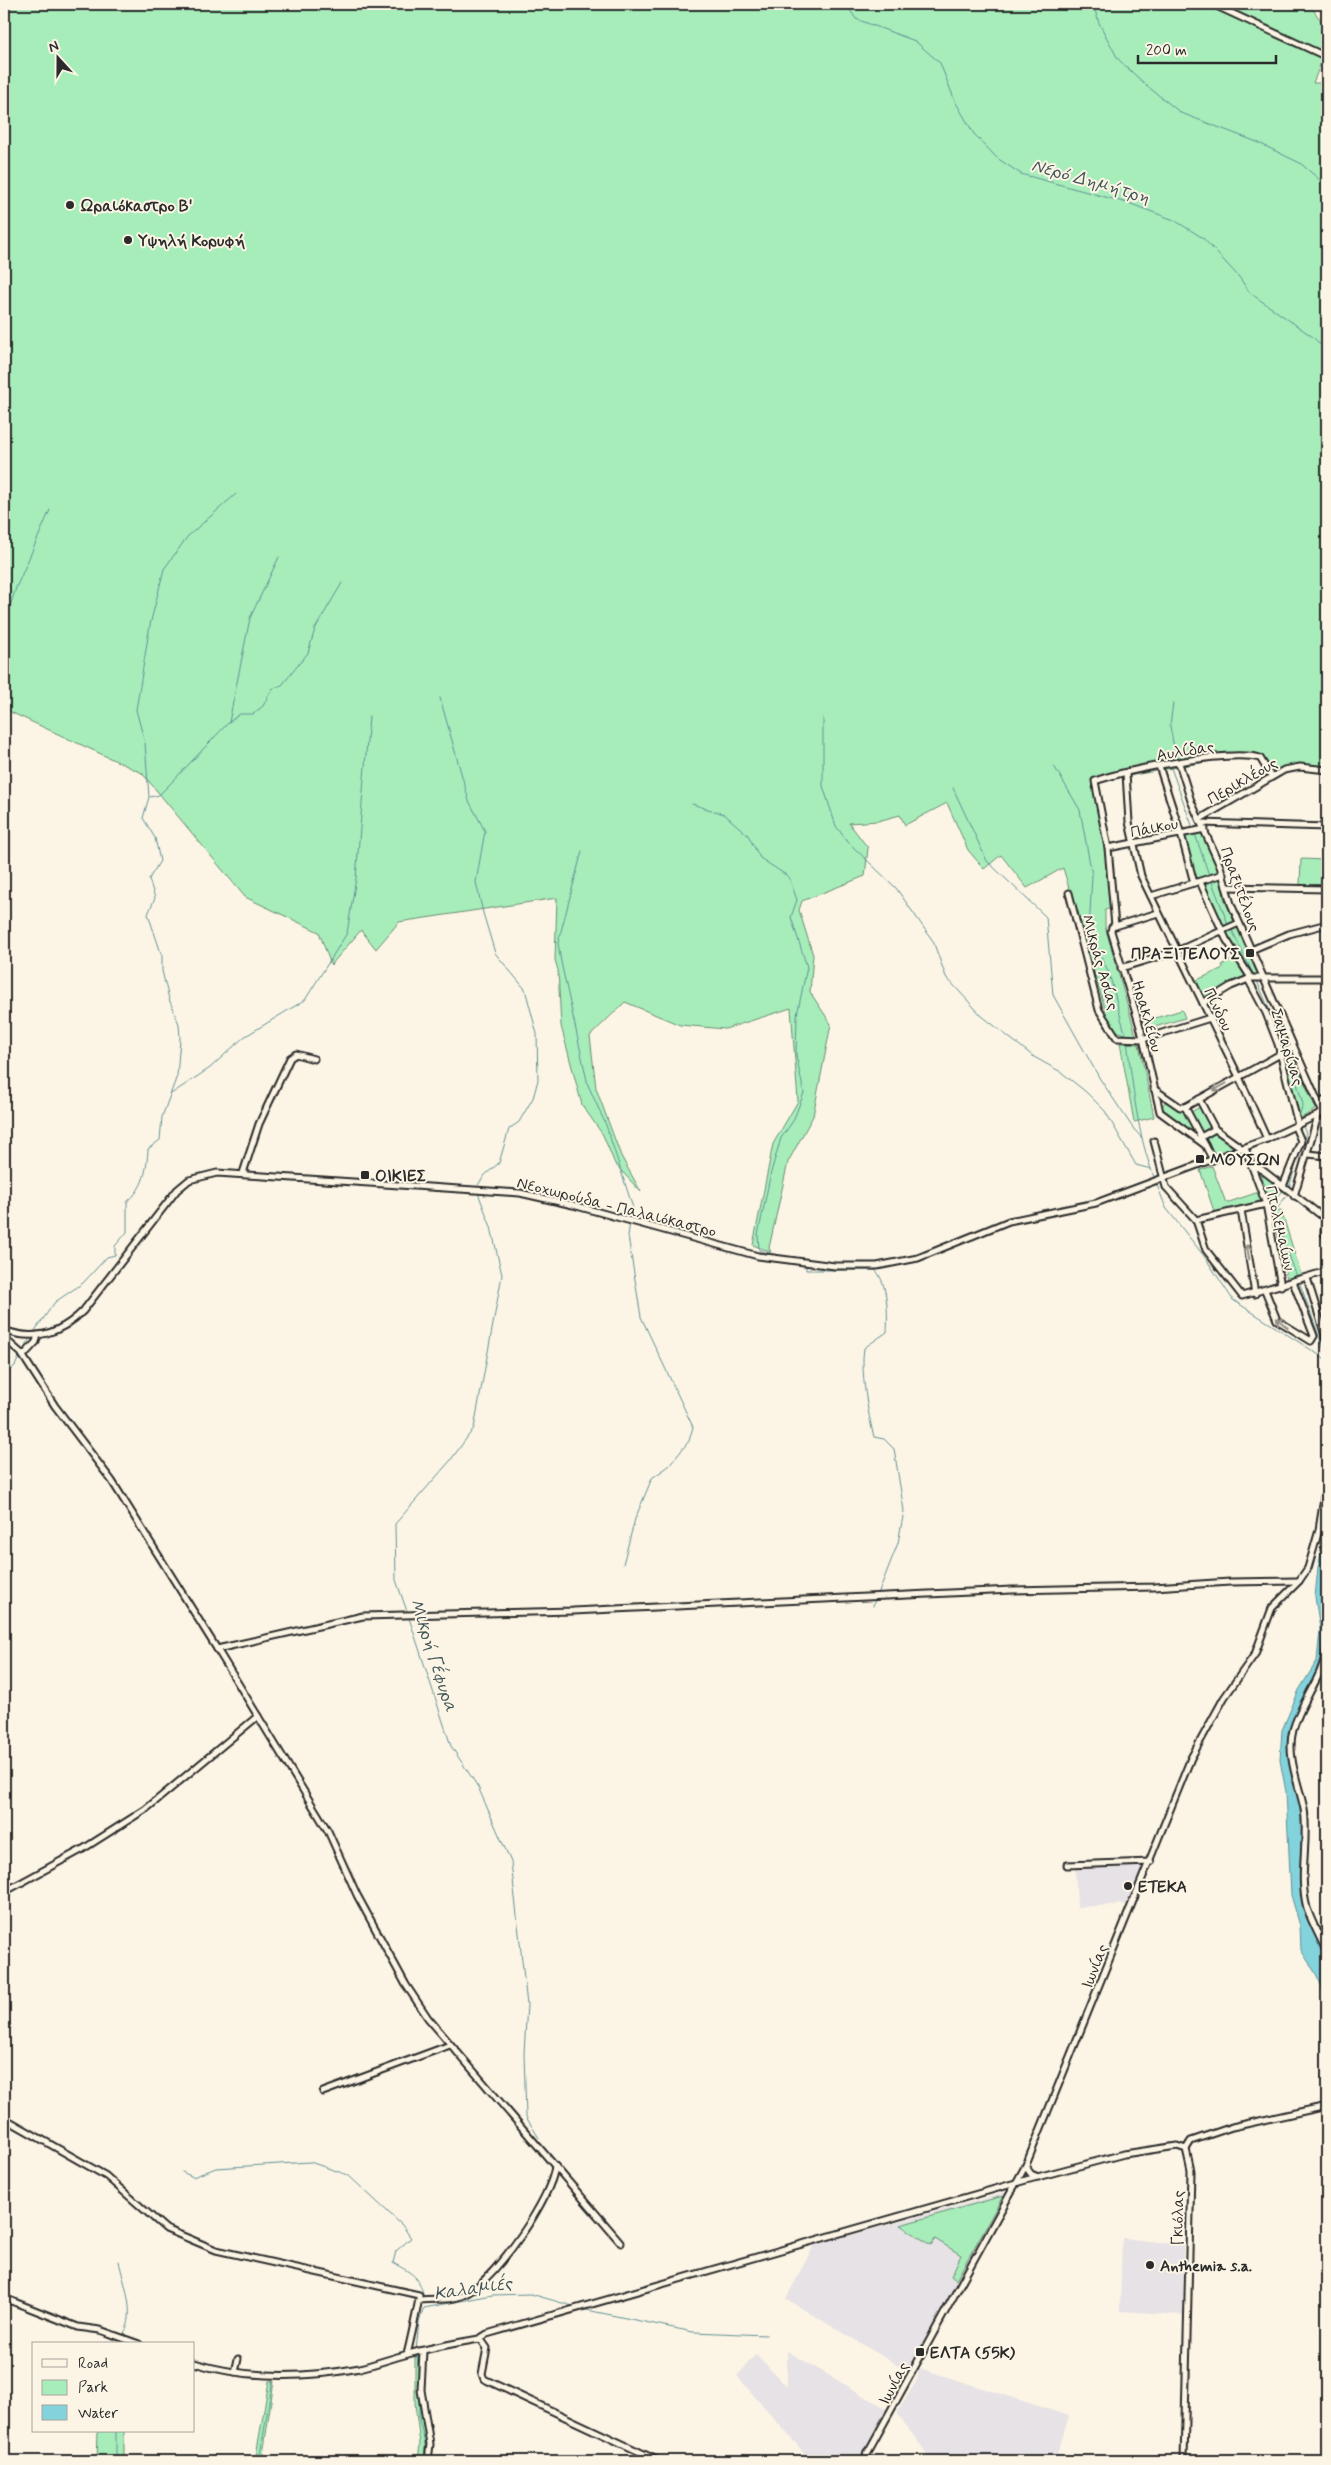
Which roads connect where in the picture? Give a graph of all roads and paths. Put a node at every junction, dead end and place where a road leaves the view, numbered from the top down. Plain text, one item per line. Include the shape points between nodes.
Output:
1 (1212, 4) edge
2 (1327, 57) edge
3 (1179, 763) junction
4 (1159, 766) junction
5 (1327, 770) edge
6 (1126, 773) junction
7 (1271, 776) junction
8 (1094, 781) joint
9 (1201, 821) junction
10 (1327, 827) edge
11 (1205, 829) junction
12 (1181, 834) junction
13 (1132, 844) junction
14 (1108, 848) junction
15 (1223, 874) junction
16 (1200, 882) junction
17 (1194, 884) junction
18 (1226, 887) junction
19 (1327, 889) edge
20 (1069, 893) dead end
21 (1151, 896) junction
22 (1158, 913) junction
23 (1239, 923) junction
24 (1327, 924) edge
25 (1113, 927) junction
26 (1222, 931) junction
27 (1251, 950) junction
28 (1177, 951) junction
29 (1121, 968) junction
30 (1262, 977) junction
31 (1250, 978) junction
32 (1327, 978) edge
33 (1203, 1003) junction
34 (1210, 1018) junction
35 (1143, 1039) junction
36 (1293, 1047) junction
37 (1280, 1054) junction
38 (314, 1059) dead end
39 (1239, 1077) junction
40 (1154, 1089) junction
41 (1199, 1098) junction
42 (1327, 1098) edge
43 (1319, 1105) junction
44 (1185, 1106) junction
45 (1323, 1113) edge
46 (1296, 1126) junction
47 (1215, 1129) junction
48 (1200, 1137) junction
49 (1267, 1139) junction
50 (1154, 1141) dead end
51 (1205, 1145) junction
52 (1244, 1148) junction
53 (1308, 1154) junction
54 (1327, 1156) edge
55 (1212, 1160) junction
56 (1252, 1166) junction
57 (243, 1173) junction
58 (1163, 1178) junction
59 (1283, 1186) junction
60 (1294, 1196) junction
61 (1266, 1204) junction
62 (1241, 1210) junction
63 (1196, 1220) junction
64 (1326, 1220) edge
65 (1327, 1238) edge
66 (1327, 1271) edge
67 (1307, 1278) junction
68 (1293, 1282) junction
69 (1281, 1286) junction
70 (1265, 1290) junction
71 (1255, 1294) junction
72 (4, 1330) edge
73 (38, 1335) junction
74 (4, 1338) edge
75 (1327, 1342) edge
76 (23, 1356) junction
77 (1327, 1478) edge
78 (1299, 1581) junction
79 (1327, 1646) edge
80 (217, 1649) junction
81 (258, 1716) junction
82 (1151, 1862) junction
83 (1067, 1865) dead end
84 (4, 1892) edge
85 (1327, 1953) edge
86 (450, 2045) junction
87 (323, 2092) dead end
88 (1327, 2106) edge
89 (4, 2118) edge
90 (1186, 2149) junction
91 (555, 2166) junction
92 (1026, 2167) junction
93 (1039, 2177) junction
94 (1017, 2183) junction
95 (621, 2243) dead end
96 (4, 2298) edge
97 (420, 2300) junction
98 (478, 2339) junction
99 (133, 2342) edge
100 (423, 2351) junction
101 (406, 2354) junction
102 (238, 2358) dead end
103 (195, 2363) edge
104 (235, 2372) junction
105 (428, 2461) edge
106 (659, 2461) edge
107 (863, 2461) edge
108 (1184, 2461) edge

1 - 2 street
3 - 4 street, Αυλίδας
3 - 7 street, Αυλίδας via 1232,755 1255,757 1261,759
3 - 9 street, Πραξιτέλους
4 - 6 street, Αυλίδας
4 - 12 street
5 - 7 street, Περικλέους via 1293,767
6 - 8 street, Αυλίδας
6 - 13 street, Πίνδου
7 - 9 street, Περικλέους
8 - 14 street, Ηρακλείου
9 - 10 street
9 - 11 street, Πραξιτέλους
11 - 12 street, Πάικου
11 - 15 street, Πραξιτέλους
12 - 13 street, Πάικου
12 - 17 street
13 - 14 street, Πάικου
13 - 21 street, Πίνδου via 1139,872
14 - 25 street, Ηρακλείου
15 - 16 street
15 - 18 street, Πραξιτέλους
16 - 17 street
16 - 26 street, Σαμαρίνας
17 - 21 street
18 - 19 street
18 - 23 street, Πραξιτέλους
20 - 35 street, Μικράς Ασίας via 1099,1010 1115,1036
21 - 22 street, Πίνδου
22 - 25 street
22 - 28 street, Πίνδου
23 - 26 street
23 - 27 street, Πραξιτέλους
24 - 27 street via 1289,934
25 - 29 street, Ηρακλείου
26 - 28 street
26 - 31 street, Σαμαρίνας
27 - 30 street, Πραξιτέλους
28 - 29 street
28 - 33 street, Πίνδου
29 - 35 street, Ηρακλείου
30 - 31 street
30 - 32 street
30 - 36 street, Πραξιτέλους
31 - 33 street
31 - 37 street, Σαμαρίνας
33 - 34 street, Πίνδου
34 - 35 street, Μικράς Ασίας
34 - 39 street, Πίνδου
35 - 40 street, Ηρακλείου
36 - 37 street
36 - 43 street, Πραξιτέλους
37 - 39 street
37 - 46 street, Σαμαρίνας
38 - 57 street via 296,1054 290,1058 259,1124
39 -> 41 street
39 - 49 street, Πίνδου
40 - 44 street via 1180,1107
40 - 51 street, Ηρακλείου via 1160,1112
41 - 44 street
41 - 47 street
42 - 43 street
43 - 45 street, Πραξιτέλους
44 - 48 street
45 - 46 street, Νεοχωρούδα - Παλαιόκαστρο
45 - 53 street
46 - 49 street, Νεοχωρούδα - Παλαιόκαστρο
46 - 59 street, Σαμαρίνας via 1301,1140
47 - 48 street
47 - 52 street
48 - 51 street
49 - 52 street, Νεοχωρούδα - Παλαιόκαστρο
50 - 58 street
51 - 55 street
52 - 55 street, Νεοχωρούδα - Παλαιόκαστρο
52 - 56 street, Πτολεμαίων
53 - 54 street
53 - 60 street
55 - 58 street, Νεοχωρούδα - Παλαιόκαστρο
56 - 59 street
56 - 61 street, Πτολεμαίων
57 - 58 street, Νεοχωρούδα - Παλαιόκαστρο via 520,1193 758,1256 860,1266 909,1260 1001,1224 1077,1209
57 - 73 street, Νεοχωρούδα - Παλαιόκαστρο via 217,1172 189,1180 177,1190 83,1311 60,1329
58 - 63 street via 1168,1189
59 - 60 street
60 - 64 street
61 - 62 street
61 - 69 street, Πτολεμαίων
62 - 63 street
71 -> 62 street
63 - 71 street via 1206,1250 1242,1296
64 - 65 street via 1324,1233
66 - 67 street
67 - 68 street
67 - 75 street
68 - 69 street
68 -> 70 street via 1313,1340 1305,1340 1278,1320
69 - 70 street
70 - 71 street
72 - 73 street, Νεοχωρούδα - Παλαιόκαστρο via 24,1336
73 - 76 street
74 - 76 street
76 - 80 street via 49,1398 122,1496
77 - 78 street, Ιωνίας via 1314,1547 1308,1568
78 - 80 street via 363,1616
78 - 82 street, Ιωνίας via 1272,1608 1255,1654 1204,1732
79 - 85 street via 1321,1673 1292,1732 1292,1746 1305,1823 1304,1893 1312,1921
80 - 81 street
81 - 84 street via 146,1809 83,1849
81 - 86 street via 328,1831 357,1895 406,1985
82 - 83 street
82 - 92 street, Ιωνίας
86 - 87 street
86 - 91 street
88 - 90 street via 1232,2127 1191,2140
89 - 97 street via 106,2176 166,2229 186,2239 216,2250 419,2295
90 - 93 street via 1167,2147 1136,2151
90 - 108 street, Γκιόλας via 1191,2171
91 - 95 street
91 - 97 street via 545,2198 507,2254 475,2288 443,2300
92 - 93 street via 1030,2174
92 - 94 street, Ιωνίας
93 - 94 street
94 - 98 street
94 - 107 street, Ιωνίας
96 - 99 street via 78,2327 100,2330
97 - 101 street
98 - 100 street
98 - 106 street via 487,2348 482,2374 484,2380
100 - 101 street
100 - 105 street via 420,2390 430,2444
101 - 104 street via 368,2366 328,2373
102 - 104 street
103 - 104 street

